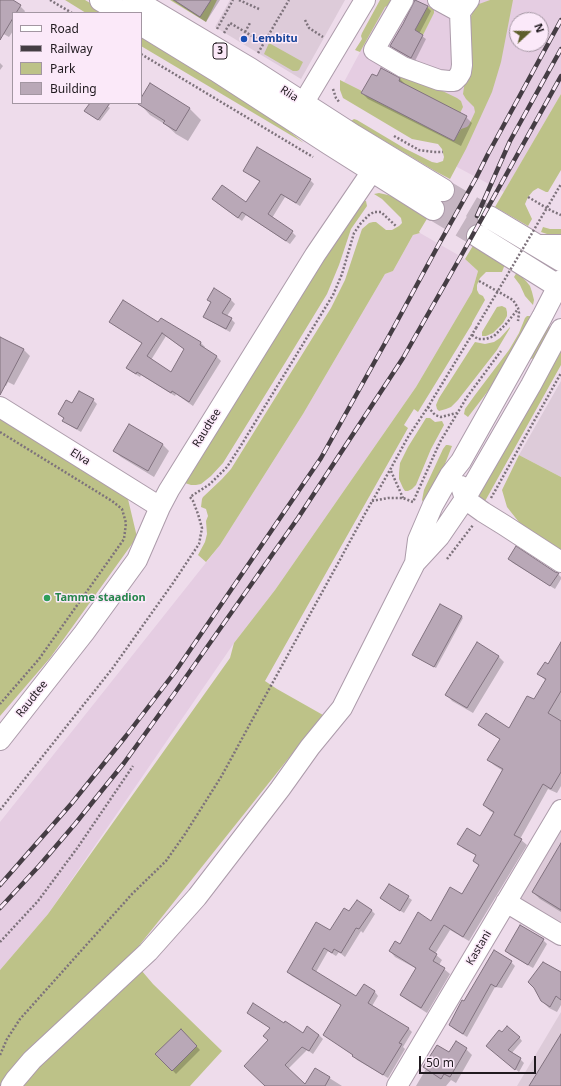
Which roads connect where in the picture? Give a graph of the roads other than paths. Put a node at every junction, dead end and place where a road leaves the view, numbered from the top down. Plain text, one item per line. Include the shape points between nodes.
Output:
1 (101, 0) edge
2 (134, 0) edge
3 (365, 0) edge
4 (403, 0) edge
5 (438, 0) edge
6 (465, 6) edge
7 (121, 12) edge
8 (142, 25) edge
9 (299, 112) junction
10 (372, 171) junction
11 (488, 217) tunnel mouth
12 (483, 239) joint
13 (535, 245) junction
14 (561, 245) edge
15 (561, 261) edge
16 (524, 264) junction
17 (560, 285) edge
18 (544, 311) junction
19 (561, 329) edge
20 (0, 407) edge
21 (461, 461) junction
22 (465, 499) junction
23 (160, 507) junction
24 (561, 562) edge
25 (415, 563) junction
26 (0, 740) edge
27 (561, 810) edge
28 (506, 902) junction
29 (561, 935) edge
30 (11, 1086) edge
31 (397, 1086) edge

1 - 7 highway
2 - 9 highway, Riia / 3 via 250,69
3 - 9 street
4 - 6 street via 374,50 403,66 438,80 448,81 454,81 461,72
5 - 6 street
8 - 9 highway, Riia / 3 via 216,70
9 - 10 highway, Riia / 3
9 - 10 highway, Riia / 3 via 354,136 437,195
10 - 23 street, Raudtee via 315,255
11 - 13 highway
12 - 16 highway
12 - 17 street via 511,245 551,270
13 - 14 street
13 - 15 highway
16 - 17 highway
16 - 18 street via 538,282
17 - 18 street
18 - 21 street
19 - 22 street
20 - 23 street, Elva
21 - 22 street via 459,480
21 - 25 street via 433,505 418,540
22 - 24 street
22 - 25 street via 439,537
23 - 26 street, Raudtee via 136,560 84,633
25 - 30 street via 342,708 197,897 148,952 32,1060
27 - 28 street, Kastani
28 - 29 street
28 - 31 street, Kastani

